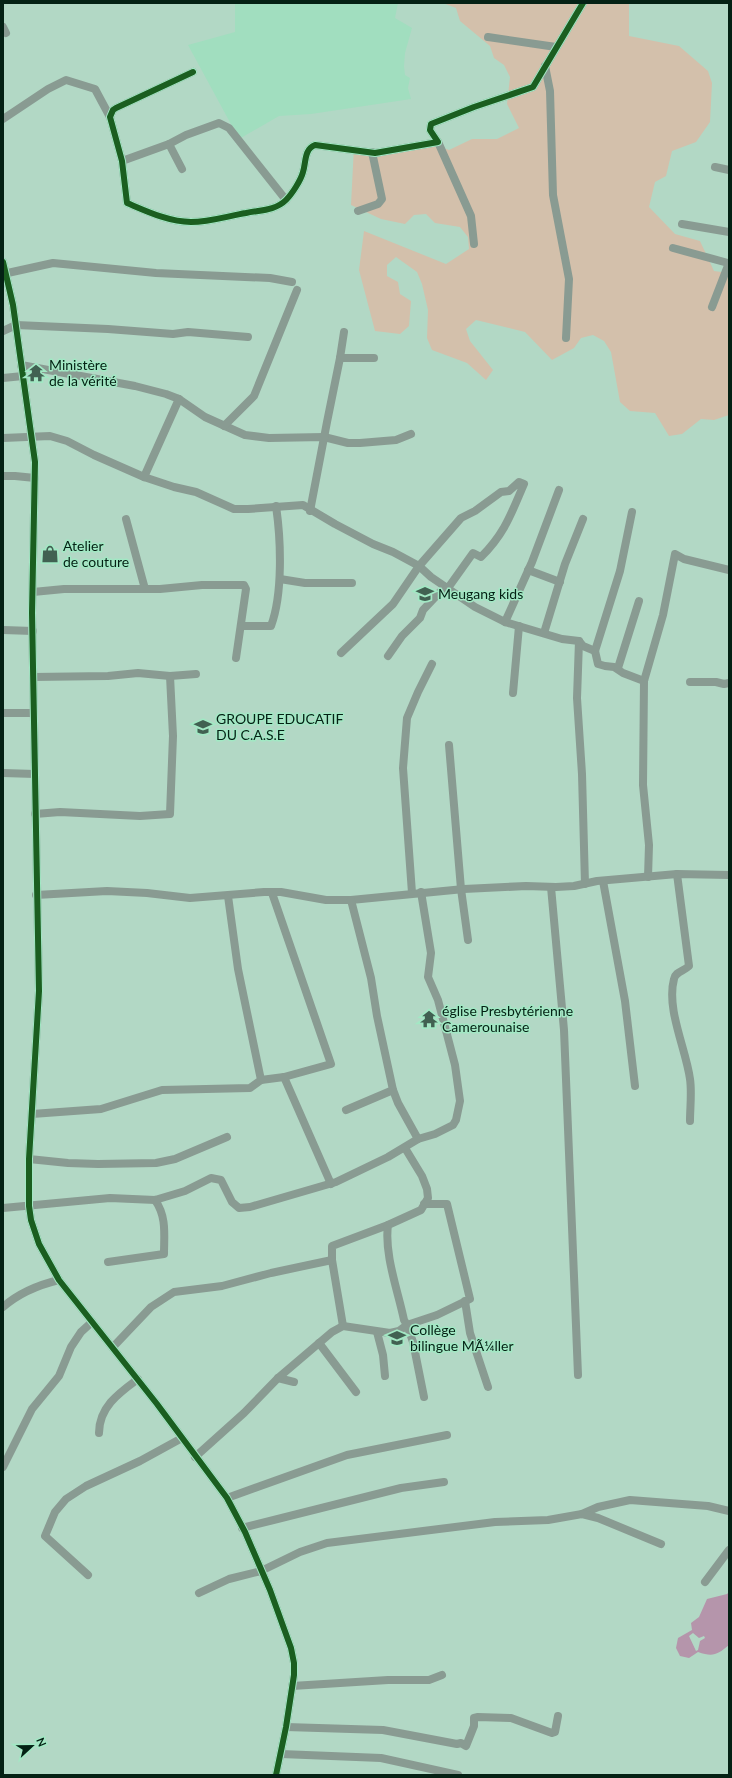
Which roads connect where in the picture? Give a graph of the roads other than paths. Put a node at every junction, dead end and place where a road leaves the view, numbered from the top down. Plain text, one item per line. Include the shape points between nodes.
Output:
1 (583, 3) edge
2 (488, 37) dead end
3 (556, 47) junction
4 (545, 66) junction
5 (193, 72) dead end
6 (110, 117) junction
7 (3, 119) edge
8 (438, 142) junction
9 (169, 144) junction
10 (372, 152) junction
11 (122, 161) junction
12 (716, 167) dead end
13 (182, 169) dead end
14 (729, 170) edge
15 (286, 200) junction
16 (358, 211) dead end
17 (682, 224) dead end
18 (729, 232) edge
19 (474, 244) dead end
20 (673, 248) dead end
21 (3, 262) edge
22 (728, 263) edge
23 (4, 273) edge
24 (292, 282) dead end
25 (297, 290) dead end
26 (712, 307) dead end
27 (16, 325) junction
28 (3, 331) edge
29 (344, 332) dead end
30 (248, 337) dead end
31 (566, 338) dead end
32 (340, 358) junction
33 (374, 358) dead end
34 (21, 365) junction
35 (23, 376) junction
36 (3, 378) edge
37 (179, 400) junction
38 (224, 426) junction
39 (411, 434) dead end
40 (32, 436) junction
41 (324, 437) junction
42 (3, 438) edge
43 (3, 476) edge
44 (35, 478) junction
45 (144, 478) junction
46 (559, 490) dead end
47 (276, 506) junction
48 (310, 511) junction
49 (632, 512) dead end
50 (126, 519) dead end
51 (583, 519) dead end
52 (419, 566) junction
53 (528, 570) junction
54 (729, 570) edge
55 (280, 579) junction
56 (560, 582) junction
57 (352, 583) dead end
58 (448, 588) junction
59 (145, 589) junction
60 (33, 592) junction
61 (639, 601) dead end
62 (505, 622) junction
63 (241, 626) junction
64 (519, 626) junction
65 (3, 630) edge
66 (33, 631) junction
67 (544, 633) junction
68 (579, 641) junction
69 (595, 651) junction
70 (341, 653) dead end
71 (388, 656) dead end
72 (236, 658) dead end
73 (432, 664) dead end
74 (618, 668) junction
75 (196, 674) dead end
76 (170, 676) junction
77 (33, 677) junction
78 (644, 680) junction
79 (690, 682) dead end
80 (729, 683) edge
81 (513, 693) dead end
82 (3, 713) edge
83 (34, 713) junction
84 (449, 745) dead end
85 (3, 773) edge
86 (35, 774) junction
87 (36, 814) junction
88 (677, 874) junction
89 (729, 875) edge
90 (648, 877) junction
91 (603, 880) junction
92 (585, 884) junction
93 (551, 887) junction
94 (461, 889) junction
95 (421, 892) junction
96 (272, 893) junction
97 (412, 893) junction
98 (36, 895) junction
99 (228, 896) junction
100 (351, 900) junction
101 (468, 940) dead end
102 (284, 1077) junction
103 (261, 1080) junction
104 (635, 1086) dead end
105 (393, 1090) junction
106 (346, 1110) dead end
107 (32, 1114) junction
108 (690, 1122) dead end
109 (226, 1137) dead end
110 (418, 1139) junction
111 (405, 1148) junction
112 (29, 1159) junction
113 (332, 1184) junction
114 (155, 1200) junction
115 (424, 1204) junction
116 (29, 1206) junction
117 (3, 1208) edge
118 (388, 1225) junction
119 (332, 1260) junction
120 (108, 1262) dead end
121 (59, 1280) junction
122 (465, 1301) junction
123 (3, 1307) edge
124 (92, 1322) junction
125 (408, 1325) junction
126 (343, 1326) junction
127 (377, 1332) junction
128 (319, 1343) junction
129 (112, 1347) junction
130 (578, 1375) dead end
131 (385, 1376) dead end
132 (278, 1378) junction
133 (138, 1379) junction
134 (294, 1382) dead end
135 (488, 1387) dead end
136 (356, 1392) dead end
137 (424, 1397) dead end
138 (99, 1433) dead end
139 (447, 1436) dead end
140 (182, 1438) junction
141 (195, 1457) junction
142 (3, 1468) edge
143 (444, 1482) dead end
144 (227, 1498) junction
145 (729, 1511) edge
146 (582, 1514) junction
147 (242, 1528) junction
148 (661, 1544) dead end
149 (729, 1550) edge
150 (261, 1570) junction
151 (88, 1575) dead end
152 (705, 1582) dead end
153 (198, 1593) dead end
154 (442, 1675) dead end
155 (292, 1686) junction
156 (558, 1716) dead end
157 (286, 1727) junction
158 (281, 1754) junction
159 (276, 1775) edge
160 (458, 1775) edge

1 - 3 street
2 - 3 street
3 - 4 street
4 - 8 street via 537,81 528,90 431,124 430,130
4 - 31 street via 550,91 552,195 569,279
5 - 6 street via 116,108
6 - 7 street via 95,89 66,80
6 - 11 street
8 - 10 street
8 - 19 street via 471,216
9 - 11 street
9 - 13 street
9 - 15 street via 218,123 229,128
10 - 15 street via 312,146 307,154 303,172
10 - 16 street via 382,199 378,204
11 - 15 street via 127,203 164,217 190,222 218,219 273,209
12 - 14 street
17 - 18 street
20 - 22 street
21 - 23 street
22 - 26 street
23 - 24 street via 53,263 156,273 270,278
23 - 27 street
25 - 38 street via 254,396
27 - 28 street
27 - 30 street
27 - 34 street
29 - 32 street
32 - 33 street
32 - 41 street
34 - 35 street
34 - 37 street via 135,386
35 - 36 street
35 - 40 street
37 - 38 street via 200,415
37 - 45 street
38 - 41 street via 246,435 260,437
39 - 41 street via 396,440 360,443
40 - 42 street
40 - 44 street
40 - 45 street via 50,436 67,441
41 - 48 street
43 - 44 street
44 - 60 street
45 - 47 street via 196,492 234,509
46 - 53 street
47 - 48 street via 303,505
47 - 55 street
48 - 52 street
49 - 69 street via 620,570
50 - 59 street
51 - 56 street
52 - 58 street
52 - 58 street via 461,518 501,492 509,491 519,482 524,484 503,531 481,557 473,553
52 - 70 street via 393,604
53 - 56 street
53 - 62 street
54 - 78 street via 684,559 675,554 663,614
55 - 57 street via 305,583
55 - 63 street via 271,626
56 - 67 street
58 - 62 street via 475,607
58 - 71 street via 440,592 423,610 420,618 402,636
59 - 60 street via 89,588
59 - 63 street via 244,585 246,589
60 - 66 street
61 - 74 street
62 - 64 street
63 - 72 street
64 - 67 street
64 - 81 street
65 - 66 street
66 - 77 street
67 - 68 street
68 - 69 street via 583,646
68 - 92 street via 577,698
69 - 74 street via 598,664
73 - 97 street via 407,718 403,768
74 - 78 street via 623,673
75 - 76 street
76 - 77 street via 138,674
76 - 87 street via 173,736 170,814
77 - 83 street
78 - 90 street via 643,784 649,845
79 - 80 street
82 - 83 street
83 - 86 street
84 - 94 street
85 - 86 street
86 - 87 street
87 - 98 street
88 - 89 street
88 - 90 street
88 - 108 street via 689,966 674,978 673,997 690,1079
90 - 91 street
91 - 92 street
91 - 104 street via 625,1001
92 - 93 street
93 - 94 street
93 - 130 street via 564,1030
94 - 95 street
94 - 101 street
95 - 97 street
95 - 110 street via 431,953 428,977 438,1000 455,1065 460,1101 453,1125
96 - 99 street via 247,892
96 - 100 street via 281,892 326,900
96 - 102 street via 331,1064
97 - 100 street
98 - 99 street via 108,891 190,898
98 - 107 street via 39,991
99 - 103 street via 238,969
100 - 105 street via 371,978
102 - 103 street
102 - 113 street
103 - 107 street via 250,1088 162,1090 101,1109
105 - 106 street
105 - 110 street
107 - 112 street
109 - 112 street via 175,1159 156,1162 98,1164
110 - 111 street
111 - 113 street
111 - 115 street via 427,1189 428,1198
112 - 116 street
113 - 114 street via 239,1208 232,1202 221,1180 211,1178 185,1191
114 - 116 street via 110,1198
114 - 120 street via 161,1207 165,1220 164,1254
115 - 118 street via 421,1210
115 - 122 street via 447,1204 470,1299
116 - 117 street
116 - 121 street via 34,1232
118 - 119 street via 332,1246
118 - 125 street via 393,1274 404,1320
119 - 126 street
119 - 129 street via 222,1286 174,1292 152,1307
121 - 123 street via 14,1298
121 - 124 street
122 - 125 street via 437,1315
122 - 135 street via 470,1333
124 - 129 street
124 - 142 street via 70,1348 59,1376 32,1409
125 - 127 street via 399,1331
125 - 137 street
126 - 127 street
126 - 128 street
127 - 131 street
128 - 132 street
128 - 136 street
129 - 133 street
132 - 134 street
132 - 141 street
133 - 138 street via 113,1399 103,1412
133 - 140 street
139 - 144 street via 347,1454
140 - 141 street
140 - 151 street via 86,1486 66,1499 54,1512 45,1536
141 - 144 street
143 - 147 street via 401,1488
144 - 147 street
145 - 146 street via 708,1506 630,1500 598,1507
146 - 148 street
146 - 150 street via 548,1520 495,1522 327,1543
147 - 150 street
149 - 152 street
150 - 153 street via 229,1579
150 - 155 street via 290,1648 294,1663
154 - 155 street via 429,1680
155 - 157 street
156 - 157 street via 555,1732 552,1733 510,1718 474,1718 474,1726 466,1746 383,1730
157 - 158 street
158 - 159 street
158 - 160 street via 381,1758

